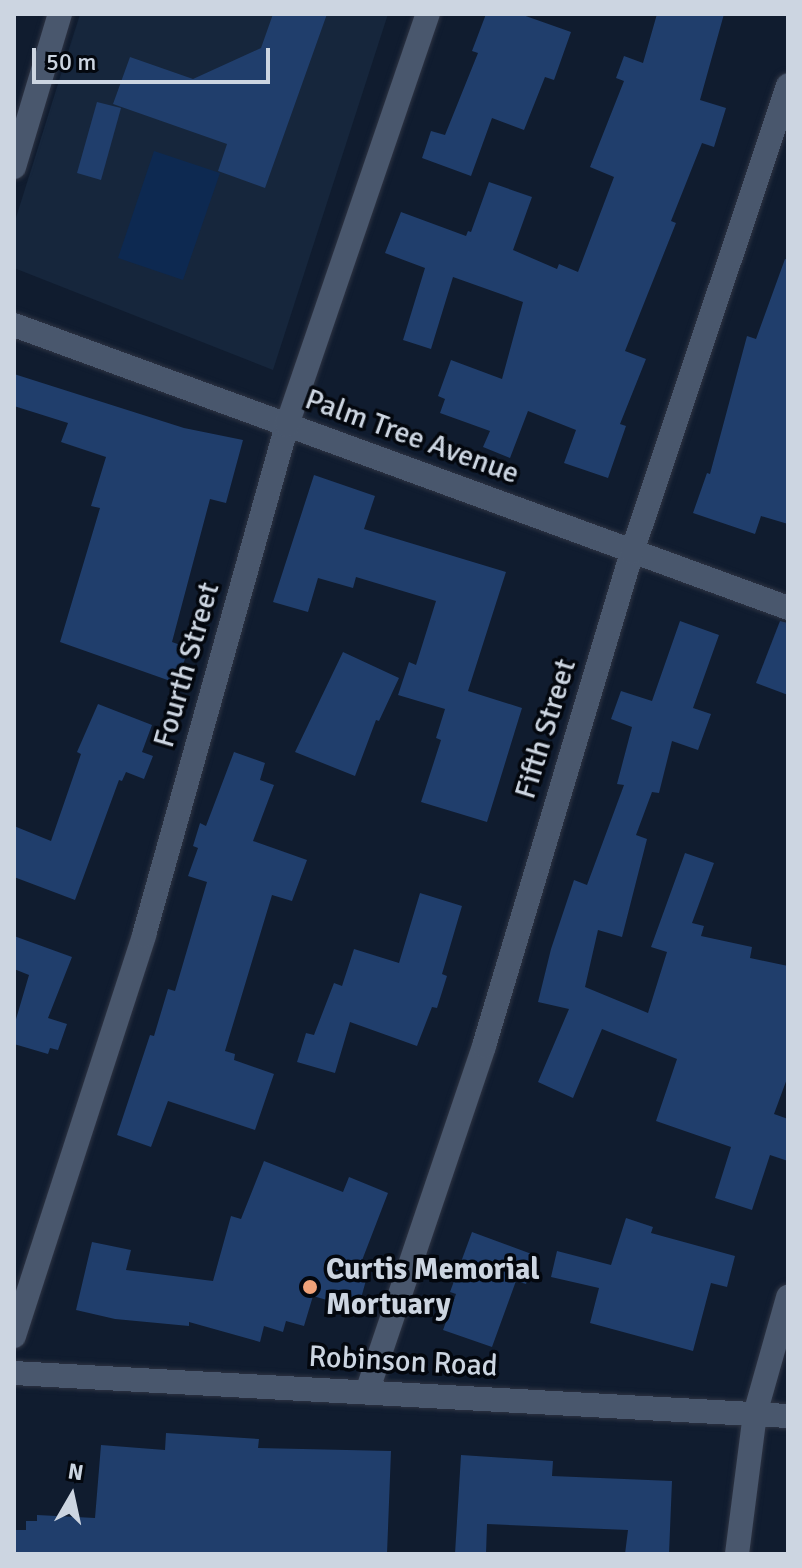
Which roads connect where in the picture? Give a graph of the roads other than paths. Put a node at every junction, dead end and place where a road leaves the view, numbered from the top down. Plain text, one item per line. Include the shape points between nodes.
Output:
1 (60, 14) edge
2 (428, 14) edge
3 (788, 85) edge
4 (14, 167) edge
5 (14, 325) edge
6 (287, 425) junction
7 (632, 552) junction
8 (788, 608) edge
9 (788, 1297) edge
10 (14, 1336) edge
11 (14, 1373) edge
12 (367, 1392) junction
13 (755, 1414) junction
14 (788, 1416) edge
15 (737, 1554) edge

1 - 4 street
2 - 6 street, Fourth Street
3 - 7 street, Fifth Street
5 - 6 street, Palm Tree Avenue
6 - 7 street, Palm Tree Avenue
6 - 10 street, Fourth Street via 144,935
7 - 8 street, Palm Tree Avenue
7 - 12 street, Fifth Street via 484,1046
9 - 13 street
11 - 12 street, Robinson Road
12 - 13 street, Robinson Road
13 - 14 street, Robinson Road
13 - 15 street

